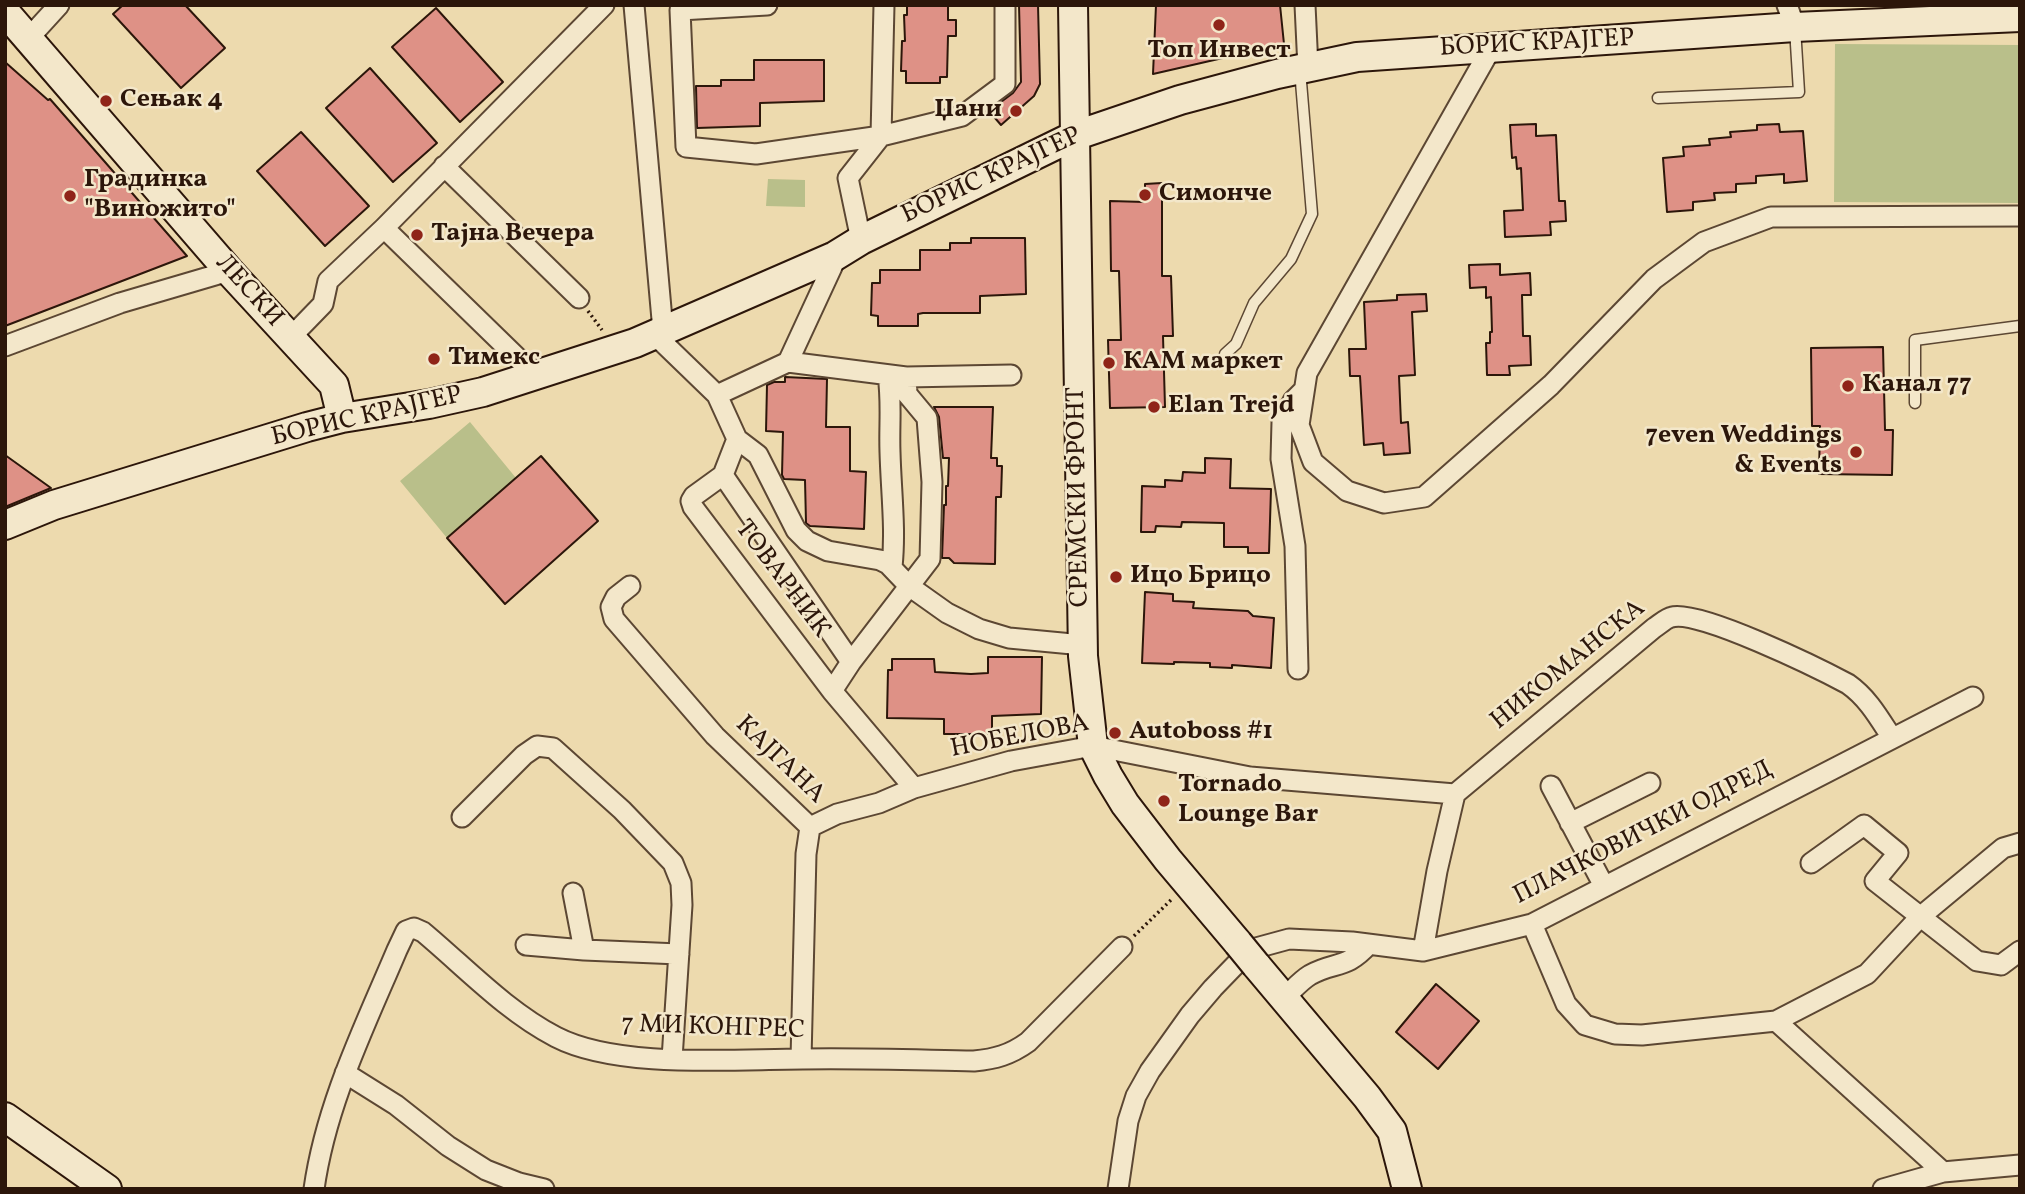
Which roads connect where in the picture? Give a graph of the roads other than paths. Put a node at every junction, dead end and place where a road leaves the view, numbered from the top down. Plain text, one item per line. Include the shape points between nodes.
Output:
1 (60, 5) edge
2 (604, 5) edge
3 (634, 5) edge
4 (766, 5) edge
5 (884, 5) edge
6 (1005, 5) edge
7 (1073, 5) edge
8 (1305, 5) edge
9 (680, 8) edge
10 (5, 12) edge
11 (1791, 16) edge
12 (2020, 17) edge
13 (28, 39) junction
14 (1490, 50) junction
15 (1304, 69) junction
16 (1658, 98) dead end
17 (881, 136) junction
18 (1074, 136) junction
19 (444, 166) junction
20 (2020, 216) edge
21 (384, 228) junction
22 (861, 240) junction
23 (835, 256) junction
24 (229, 271) junction
25 (579, 298) road end
26 (2020, 326) edge
27 (659, 333) junction
28 (290, 338) junction
29 (5, 346) edge
30 (1225, 354) dead end
31 (788, 362) junction
32 (535, 375) junction
33 (1011, 375) dead end
34 (897, 376) junction
35 (329, 380) junction
36 (1305, 389) junction
37 (721, 402) junction
38 (1915, 403) dead end
39 (399, 408) junction
40 (340, 419) junction
41 (288, 433) junction
42 (737, 439) junction
43 (723, 475) junction
44 (5, 525) edge
45 (892, 568) junction
46 (630, 586) dead end
47 (909, 586) junction
48 (1083, 645) junction
49 (851, 662) junction
50 (1298, 669) dead end
51 (832, 691) junction
52 (1973, 698) dead end
53 (1892, 738) junction
54 (1093, 746) junction
55 (1650, 783) dead end
56 (1551, 786) dead end
57 (914, 788) junction
58 (1455, 794) junction
59 (462, 817) dead end
60 (1570, 823) junction
61 (810, 827) junction
62 (2020, 843) edge
63 (1811, 863) dead end
64 (1604, 886) junction
65 (573, 893) dead end
66 (1920, 917) junction
67 (1532, 924) junction
68 (1370, 944) junction
69 (526, 945) dead end
70 (1122, 947) road end
71 (584, 950) junction
72 (1423, 951) junction
73 (2020, 951) edge
74 (679, 954) junction
75 (1284, 998) junction
76 (1776, 1021) junction
77 (672, 1059) junction
78 (801, 1059) junction
79 (345, 1073) junction
80 (5, 1117) edge
81 (2020, 1165) edge
82 (1943, 1172) junction
83 (107, 1189) edge
84 (314, 1189) edge
85 (544, 1189) edge
86 (1118, 1189) edge
87 (1407, 1189) edge
88 (1883, 1189) edge

1 - 13 street
2 - 19 street
3 - 27 street
4 - 9 street
5 - 17 street
6 - 17 street via 1005,84 962,116
7 - 18 street, СРЕМСКИ ФРОНТ
8 - 15 street
9 - 17 street via 686,147 756,154
10 - 13 street, ЛЕСКИ
11 - 12 street, БОРИС КРАЈГЕР
11 - 14 street, БОРИС КРАЈГЕР
11 - 16 lane via 1799,92
13 - 24 street, ЛЕСКИ
14 - 15 street, БОРИС КРАЈГЕР via 1357,57
14 - 36 street via 1307,373
15 - 18 street, БОРИС КРАЈГЕР via 1180,100
15 - 30 lane via 1312,214 1291,259 1254,303 1236,344
17 - 22 street via 848,178
18 - 22 street, БОРИС КРАЈГЕР
18 - 48 street, СРЕМСКИ ФРОНТ
19 - 21 street
19 - 25 street
20 - 36 street via 1771,217 1704,242 1654,279 1551,385 1424,497 1384,503 1347,491 1313,462 1300,425
21 - 28 street via 328,281 323,304
21 - 32 street
22 - 23 street, БОРИС КРАЈГЕР
23 - 27 street, БОРИС КРАЈГЕР
23 - 31 street
24 - 28 street, ЛЕСКИ
24 - 29 street via 120,303
26 - 38 lane via 1915,340
27 - 32 street, БОРИС КРАЈГЕР
27 - 37 street
28 - 35 street, ЛЕСКИ
31 - 34 street
31 - 37 street via 738,385
32 - 39 street, БОРИС КРАЈГЕР via 483,392
33 - 34 street
34 - 45 street via 890,451
34 - 47 street via 927,418 932,482 930,559
35 - 39 street via 367,401
35 - 40 street, ЛЕСКИ
35 - 41 street via 322,407
36 - 50 street via 1282,422 1281,459 1295,546
37 - 42 street
39 - 40 street, БОРИС КРАЈГЕР
40 - 41 street, БОРИС КРАЈГЕР
41 - 44 street, БОРИС КРАЈГЕР via 54,505
42 - 43 street
42 - 45 street via 758,455 796,530 807,541 828,551 880,559
43 - 49 street
43 - 51 street, ТОВАРНИК via 694,496 693,507
45 - 47 street
46 - 61 street, КАЈГАНА via 611,607 614,619 715,736
47 - 48 street via 979,629 1009,638
47 - 49 street
48 - 54 street, СРЕМСКИ ФРОНТ
49 - 51 street
51 - 57 street, ТОВАРНИК
52 - 53 street, ПЛАЧКОВИЧКИ ОДРЕД
53 - 58 street, НИКОМАНСКА via 1870,704 1848,684 1749,638 1695,618 1673,616
53 - 64 street, ПЛАЧКОВИЧКИ ОДРЕД
54 - 57 street, НОБЕЛОВА via 1011,761
54 - 58 street, НОБЕЛОВА via 1250,777
54 - 75 street, СРЕМСКИ ФРОНТ, bridge via 1125,804
55 - 60 street
56 - 60 street
57 - 61 street, НОБЕЛОВА
58 - 72 street
59 - 74 street via 524,755 537,746 553,747 673,863 681,883
60 - 64 street
61 - 78 street, КАЈГАНА
62 - 66 street via 2003,848
63 - 66 street via 1864,825 1898,853 1875,881
64 - 67 street, ПЛАЧКОВИЧКИ ОДРЕД
65 - 71 street
66 - 73 street via 1977,961 2001,965
66 - 76 street via 1867,974
67 - 72 street, ПЛАЧКОВИЧКИ ОДРЕД
67 - 76 street via 1566,1004 1585,1026 1642,1035
68 - 72 street, ПЛАЧКОВИЧКИ ОДРЕД
68 - 75 street via 1358,957 1309,975
68 - 86 street, ПЛАЧКОВИЧКИ ОДРЕД via 1289,939 1256,948 1242,958 1169,1042 1136,1096
69 - 71 street
70 - 78 street, 7 МИ КОНГРЕС via 1028,1042 995,1059
71 - 74 street
74 - 77 street
75 - 87 street via 1392,1132
76 - 82 street
77 - 78 street, 7 МИ КОНГРЕС
77 - 79 street, 7 МИ КОНГРЕС via 595,1051 558,1038 526,1018 414,928 406,931
79 - 84 street, 7 МИ КОНГРЕС via 331,1111
79 - 85 street via 485,1170
80 - 83 street
81 - 82 street
82 - 88 street

